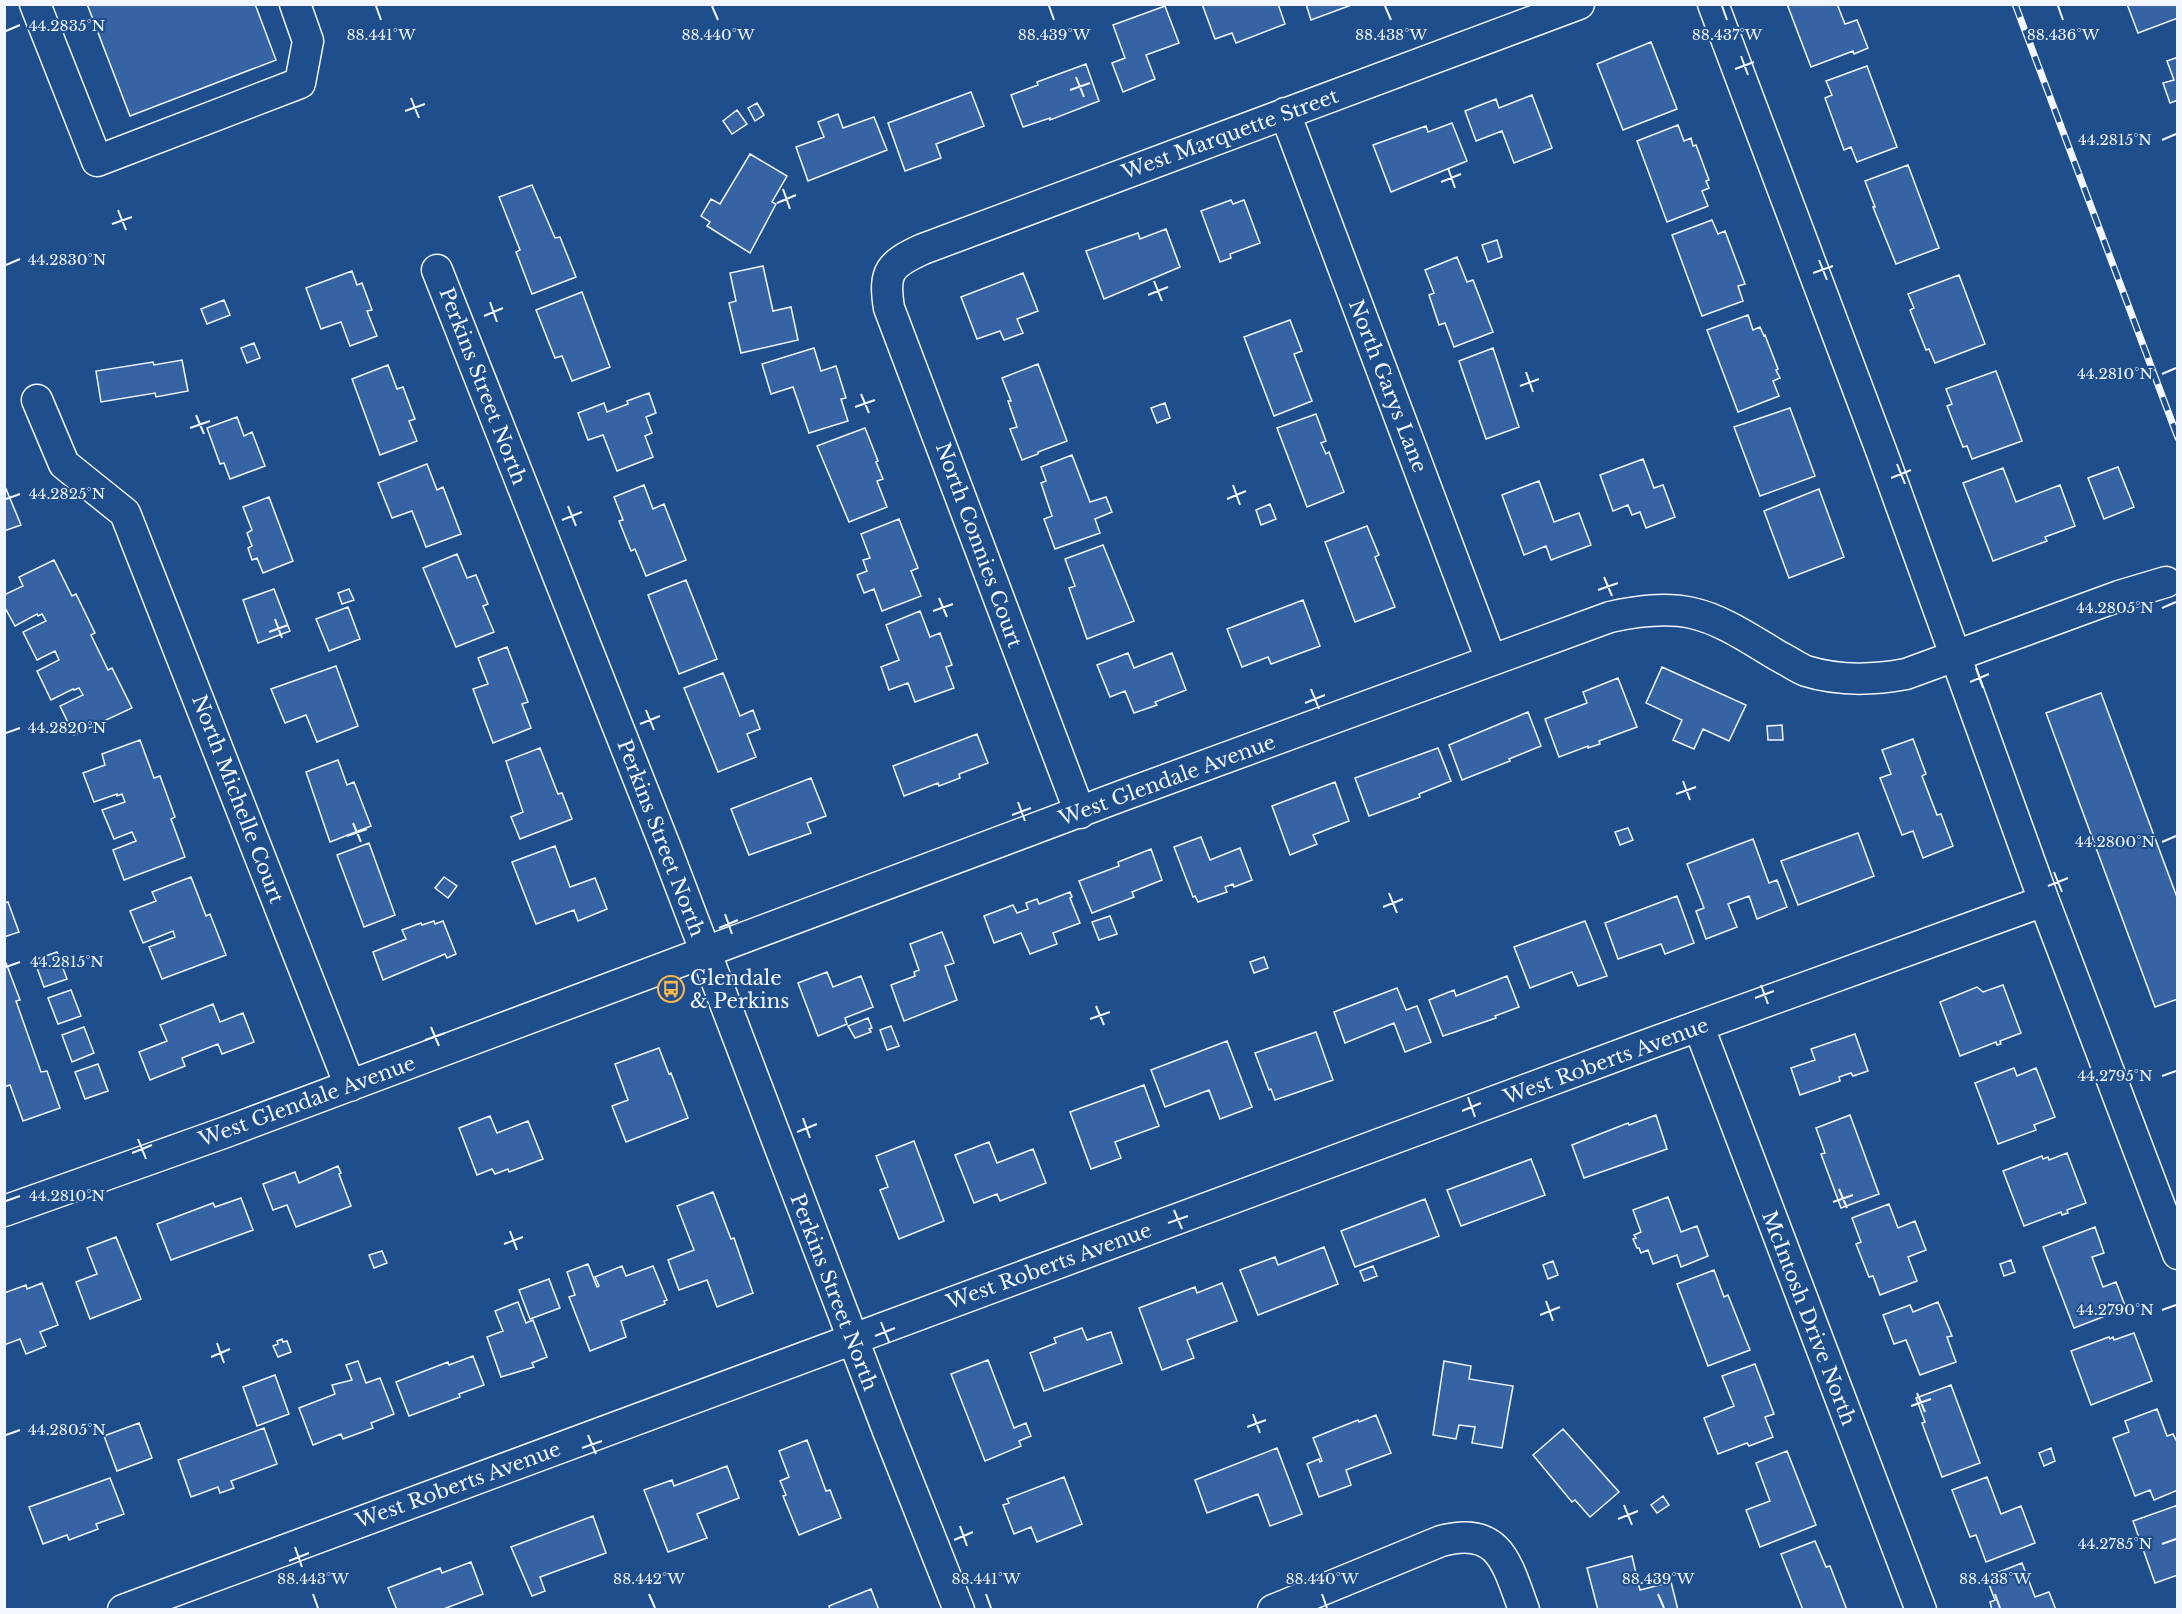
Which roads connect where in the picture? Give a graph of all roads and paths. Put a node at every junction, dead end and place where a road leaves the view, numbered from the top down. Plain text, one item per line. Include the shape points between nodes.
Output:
1 (35, 4) edge
2 (295, 4) edge
3 (1579, 4) edge
4 (1713, 4) edge
5 (1285, 113) junction
6 (437, 270) dead end
7 (888, 275) joint
8 (37, 400) dead end
9 (2166, 582) dead end
10 (1956, 656) junction
11 (1491, 660) junction
12 (1080, 813) junction
13 (2044, 901) junction
14 (705, 952) junction
15 (1699, 1027) junction
16 (350, 1086) junction
17 (4, 1211) edge
18 (2178, 1254) edge
19 (853, 1340) junction
20 (123, 1610) edge
21 (959, 1610) edge
22 (1273, 1610) edge
23 (1524, 1610) edge
24 (1921, 1610) edge

1 - 2 street via 97,161 300,83 308,41
3 - 5 street, West Marquette Street
4 - 10 street
5 - 7 street, West Marquette Street via 923,249 900,259
5 - 11 street, North Garys Lane
6 - 14 street, Perkins Street North
7 - 12 street, North Connies Court via 889,308
8 - 16 street, North Michelle Court via 64,464 125,513
9 - 10 street, West Glendale Avenue
10 - 11 street, West Glendale Avenue via 1879,679 1832,676 1805,671 1719,622 1692,613 1663,610 1610,617
10 - 13 street
11 - 12 street, West Glendale Avenue
12 - 14 street, West Glendale Avenue
13 - 15 street, West Roberts Avenue
13 - 18 street
14 - 16 street, West Glendale Avenue
14 - 19 street, Perkins Street North
15 - 19 street, West Roberts Avenue
15 - 24 street, McIntosh Drive North
16 - 17 street, West Glendale Avenue
19 - 20 street, West Roberts Avenue
19 - 21 street, Perkins Street North
22 - 23 street via 1459,1536 1494,1545

